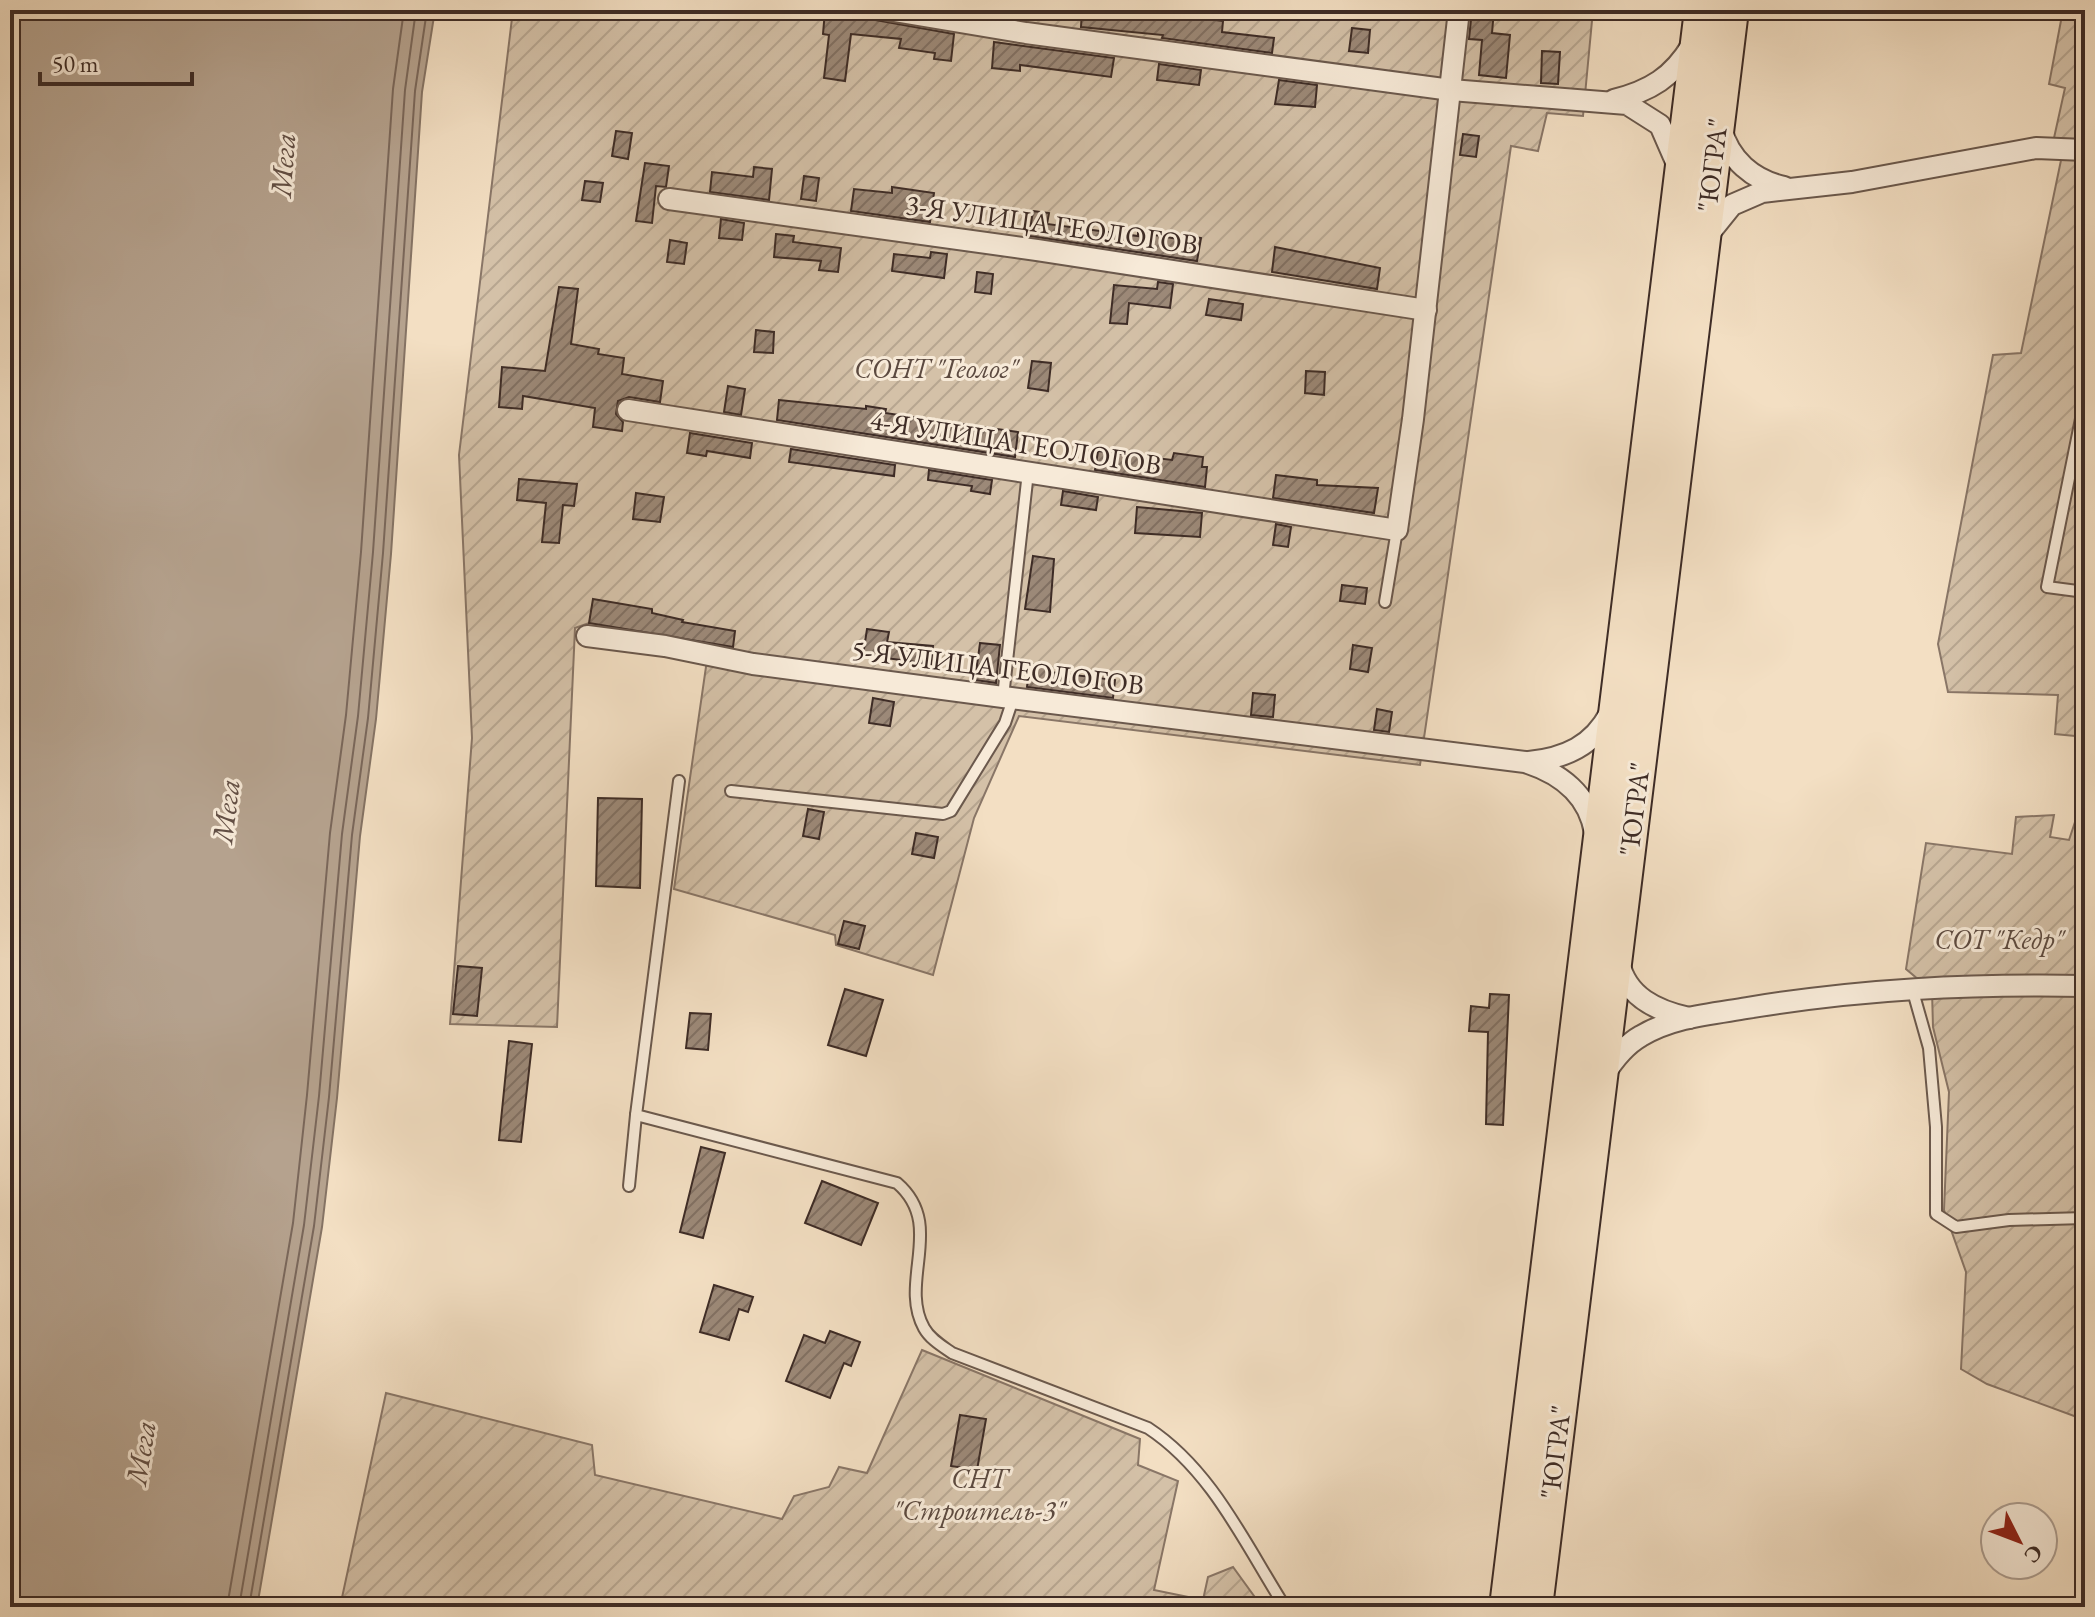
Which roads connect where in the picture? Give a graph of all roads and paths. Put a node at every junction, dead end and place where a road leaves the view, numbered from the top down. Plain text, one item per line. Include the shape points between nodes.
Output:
1 (888, 10) edge
2 (1459, 10) edge
3 (1731, 10) edge
4 (1701, 22) edge
5 (1451, 90) junction
6 (1606, 101) junction
7 (1718, 115) junction
8 (2085, 150) edge
9 (1682, 182) junction
10 (1784, 187) junction
11 (669, 199) dead end
12 (1702, 246) junction
13 (1426, 310) junction
14 (2085, 399) edge
15 (628, 410) dead end
16 (1028, 472) junction
17 (1397, 530) junction
18 (2085, 592) edge
19 (1385, 602) dead end
20 (587, 636) dead end
21 (1618, 691) junction
22 (1008, 698) junction
23 (1525, 762) junction
24 (679, 781) dead end
25 (731, 791) dead end
26 (1598, 851) junction
27 (1616, 948) junction
28 (2085, 986) edge
29 (1912, 988) junction
30 (1689, 1018) junction
31 (1600, 1082) junction
32 (636, 1115) junction
33 (629, 1186) dead end
34 (2085, 1218) edge
35 (1285, 1607) edge
36 (1507, 1607) edge
37 (1535, 1607) edge

1 - 5 street
2 - 5 street
3 - 7 highway, "ЮГРА"
4 - 6 street via 1683,60 1660,83
4 - 9 highway, "ЮГРА"
5 - 6 street
5 - 13 street
6 - 9 street via 1639,109 1660,125
7 - 10 street via 1736,160 1760,180
7 - 12 highway, "ЮГРА"
8 - 10 street via 2036,148 1852,182
9 - 21 highway, "ЮГРА"
10 - 12 street via 1732,205
11 - 13 street, 3-Я УЛИЦА ГЕОЛОГОВ
12 - 27 highway, "ЮГРА"
13 - 17 street
14 - 18 lane via 2047,587
15 - 16 street, 4-Я УЛИЦА ГЕОЛОГОВ
16 - 17 street, 4-Я УЛИЦА ГЕОЛОГОВ
16 - 22 lane
17 - 19 lane
20 - 22 street, 5-Я УЛИЦА ГЕОЛОГОВ
21 - 23 street via 1604,725 1583,746 1556,759
21 - 26 highway, "ЮГРА"
22 - 23 street, 5-Я УЛИЦА ГЕОЛОГОВ
22 - 25 lane via 1005,723 951,811 943,814
23 - 26 street via 1573,788 1594,825
24 - 32 lane
26 - 36 highway, "ЮГРА"
27 - 30 street via 1627,984 1645,1003
27 - 31 highway, "ЮГРА"
28 - 29 street
29 - 30 street via 1817,996
29 - 34 lane via 1929,1048 1936,1214 1956,1227
30 - 31 street via 1643,1034 1626,1046
31 - 37 highway, "ЮГРА"
32 - 33 lane
32 - 35 lane via 897,1183 920,1213 918,1306 934,1340 952,1353 1148,1428 1171,1444 1205,1480

